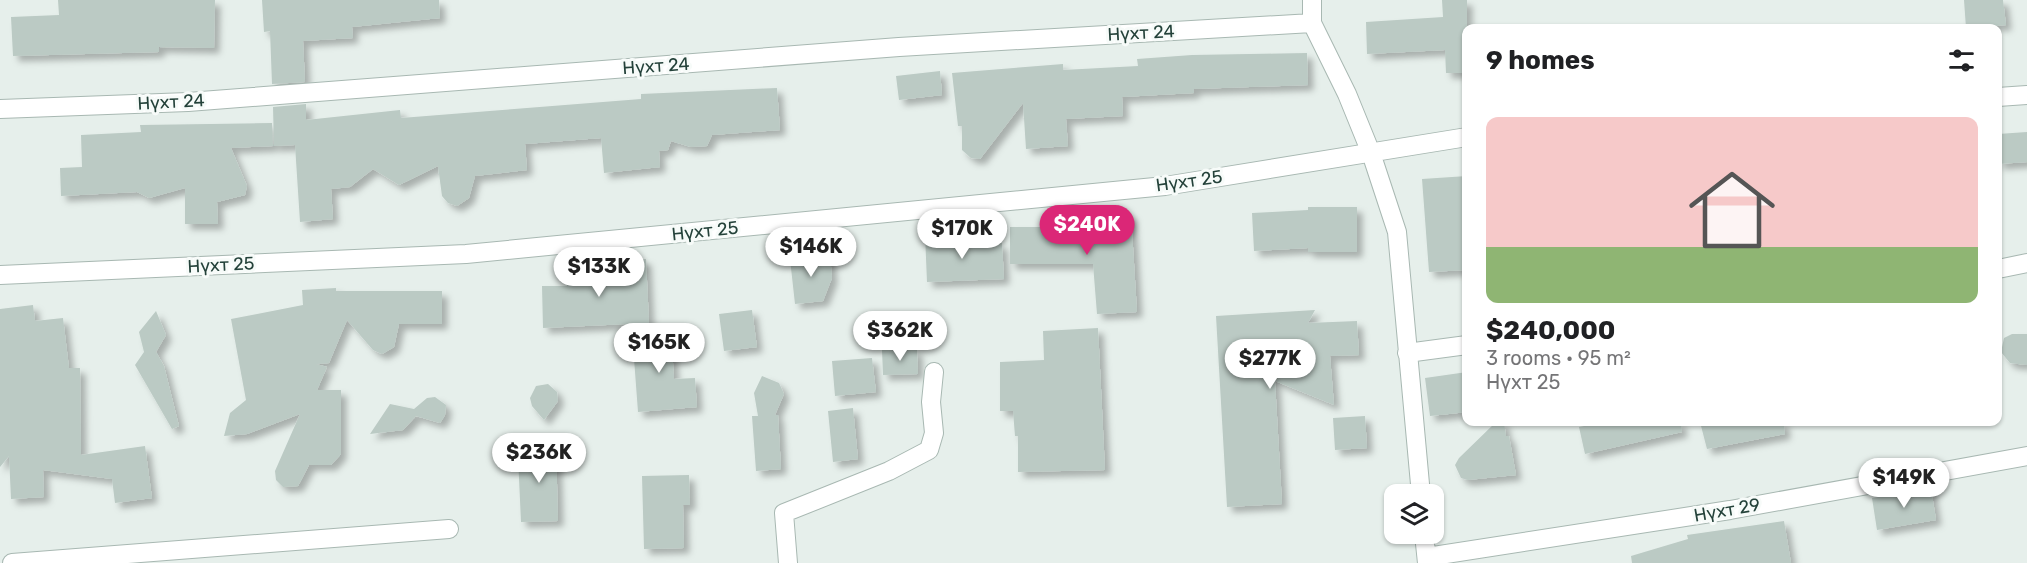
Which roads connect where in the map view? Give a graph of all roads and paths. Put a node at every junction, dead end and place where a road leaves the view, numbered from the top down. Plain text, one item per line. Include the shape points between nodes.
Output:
1 (1312, 0) edge
2 (1312, 23) junction
3 (2027, 95) edge
4 (2002, 97) edge
5 (0, 109) edge
6 (1462, 138) edge
7 (1371, 153) junction
8 (2027, 263) edge
9 (2002, 267) edge
10 (0, 275) edge
11 (1462, 346) edge
12 (1407, 353) junction
13 (934, 372) dead end
14 (2027, 456) edge
15 (1420, 484) edge
16 (449, 529) dead end
17 (1425, 544) edge
18 (1427, 560) edge
19 (12, 563) edge
20 (788, 563) edge

1 - 2 street
2 - 5 street, Нүхт 24 via 898,47 188,102
2 - 7 street
3 - 4 street
6 - 7 street, Нүхт 25
7 - 10 street, Нүхт 25 via 1165,186 466,254
7 - 12 street via 1397,232
8 - 9 street
11 - 12 street
12 - 15 street
13 - 20 street via 934,433 928,450 889,471 784,513
14 - 18 street, Нүхт 29
16 - 19 street
17 - 18 street

